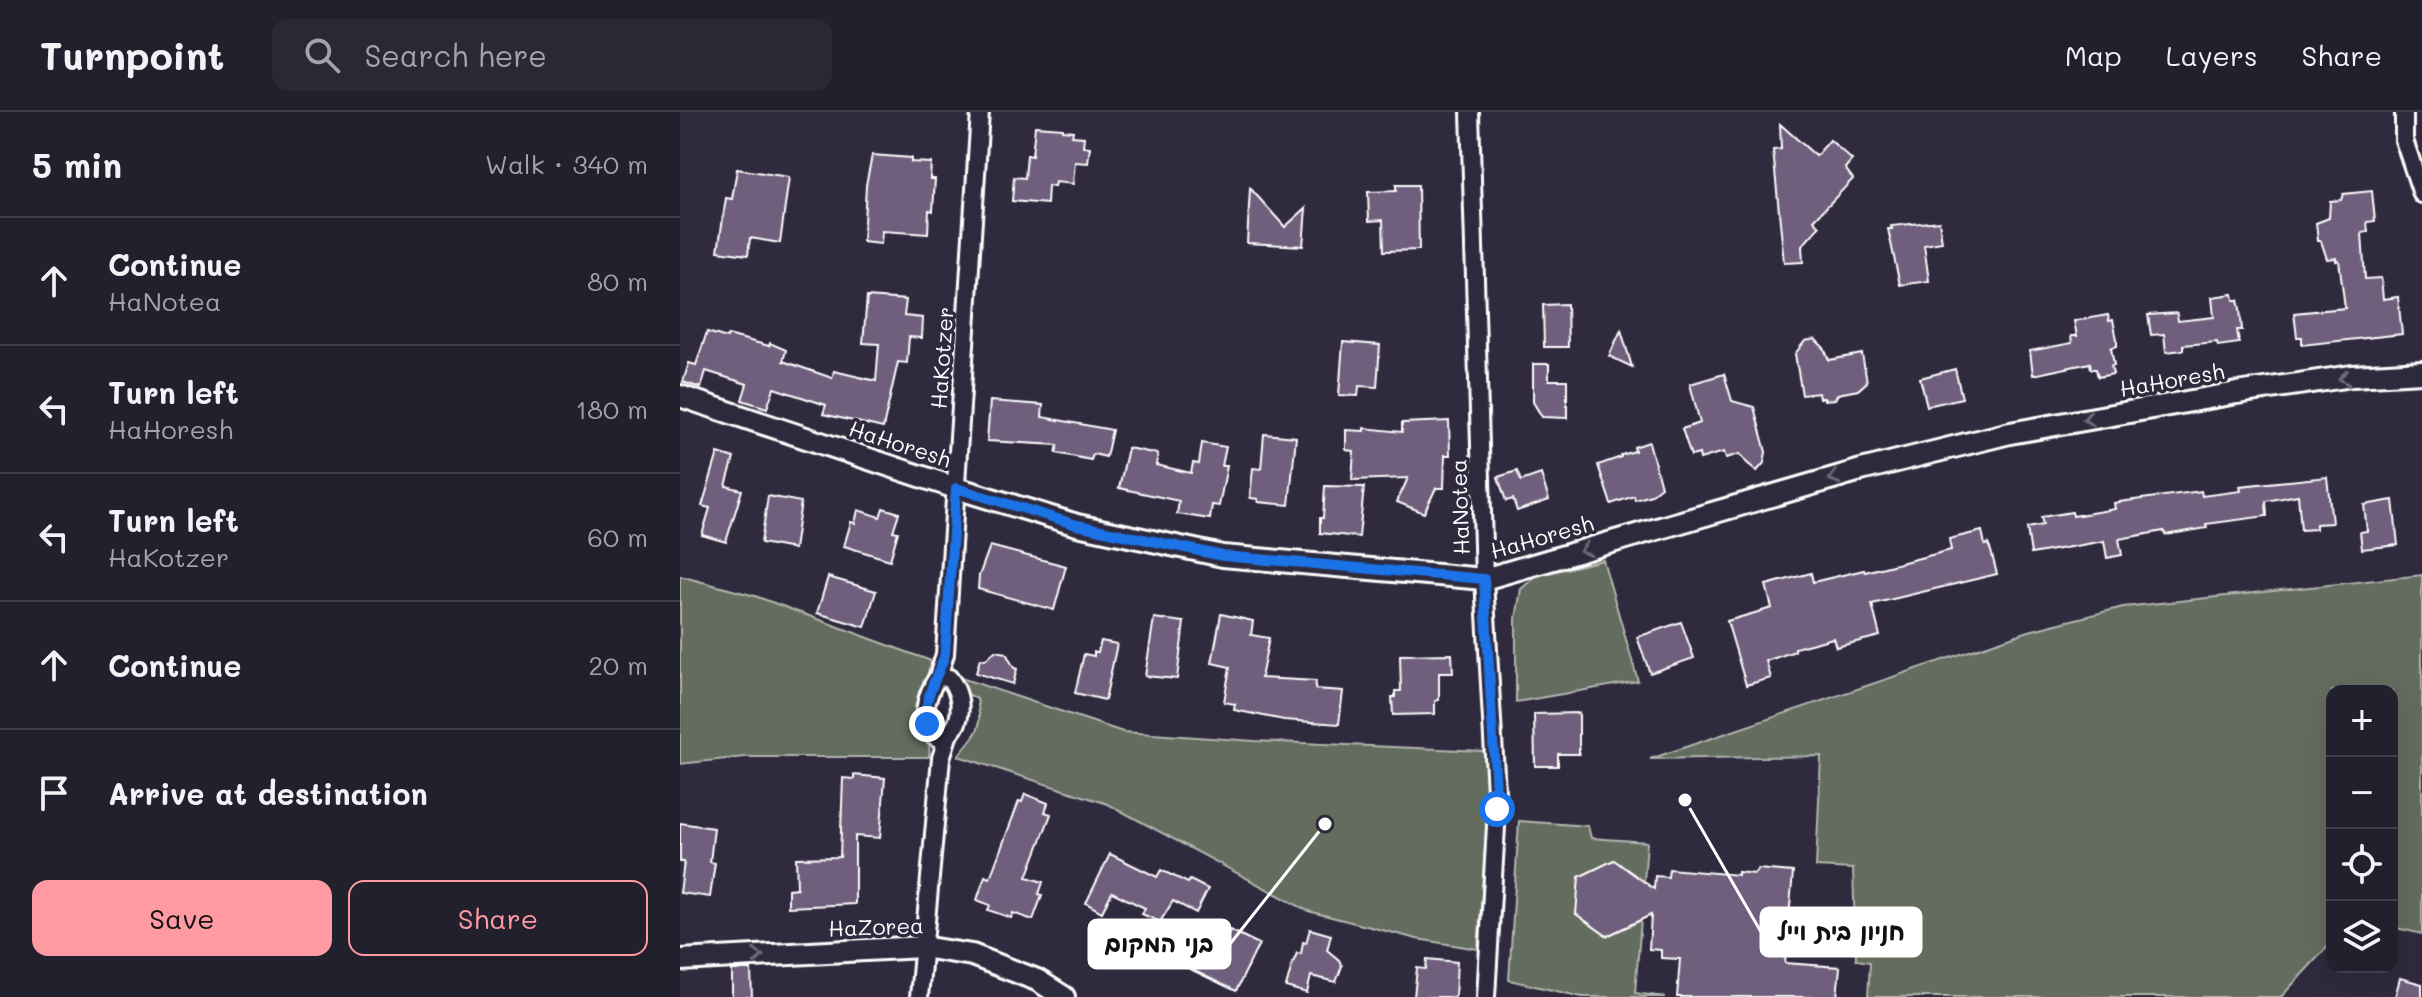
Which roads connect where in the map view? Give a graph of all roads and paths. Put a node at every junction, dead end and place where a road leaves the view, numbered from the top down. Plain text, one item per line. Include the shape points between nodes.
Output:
1 (980, 112) edge
2 (1470, 112) edge
3 (2404, 112) edge
4 (2422, 194) edge
5 (2422, 372) edge
6 (680, 396) edge
7 (956, 488) junction
8 (1484, 579) junction
9 (944, 678) junction
10 (941, 737) junction
11 (922, 947) junction
12 (680, 960) edge
13 (919, 997) edge
14 (1064, 997) edge
15 (1486, 997) edge

1 - 7 street, HaKotzer
2 - 8 street, HaNotea
3 - 4 street via 2404,140
5 -> 8 street, HaHoresh via 2352,376 2010,433 1861,470
6 - 7 street, HaHoresh
7 - 8 street, HaHoresh via 1077,525 1223,556
7 - 9 street, HaKotzer
8 - 15 street, HaNotea via 1497,809
9 - 10 street via 928,693 925,715
9 - 10 street, HaKotzer via 959,693 960,703 957,723
10 - 11 street
12 -> 11 street, HaZorea
11 - 13 street
11 - 14 street, HaZorea via 972,955 1037,980

